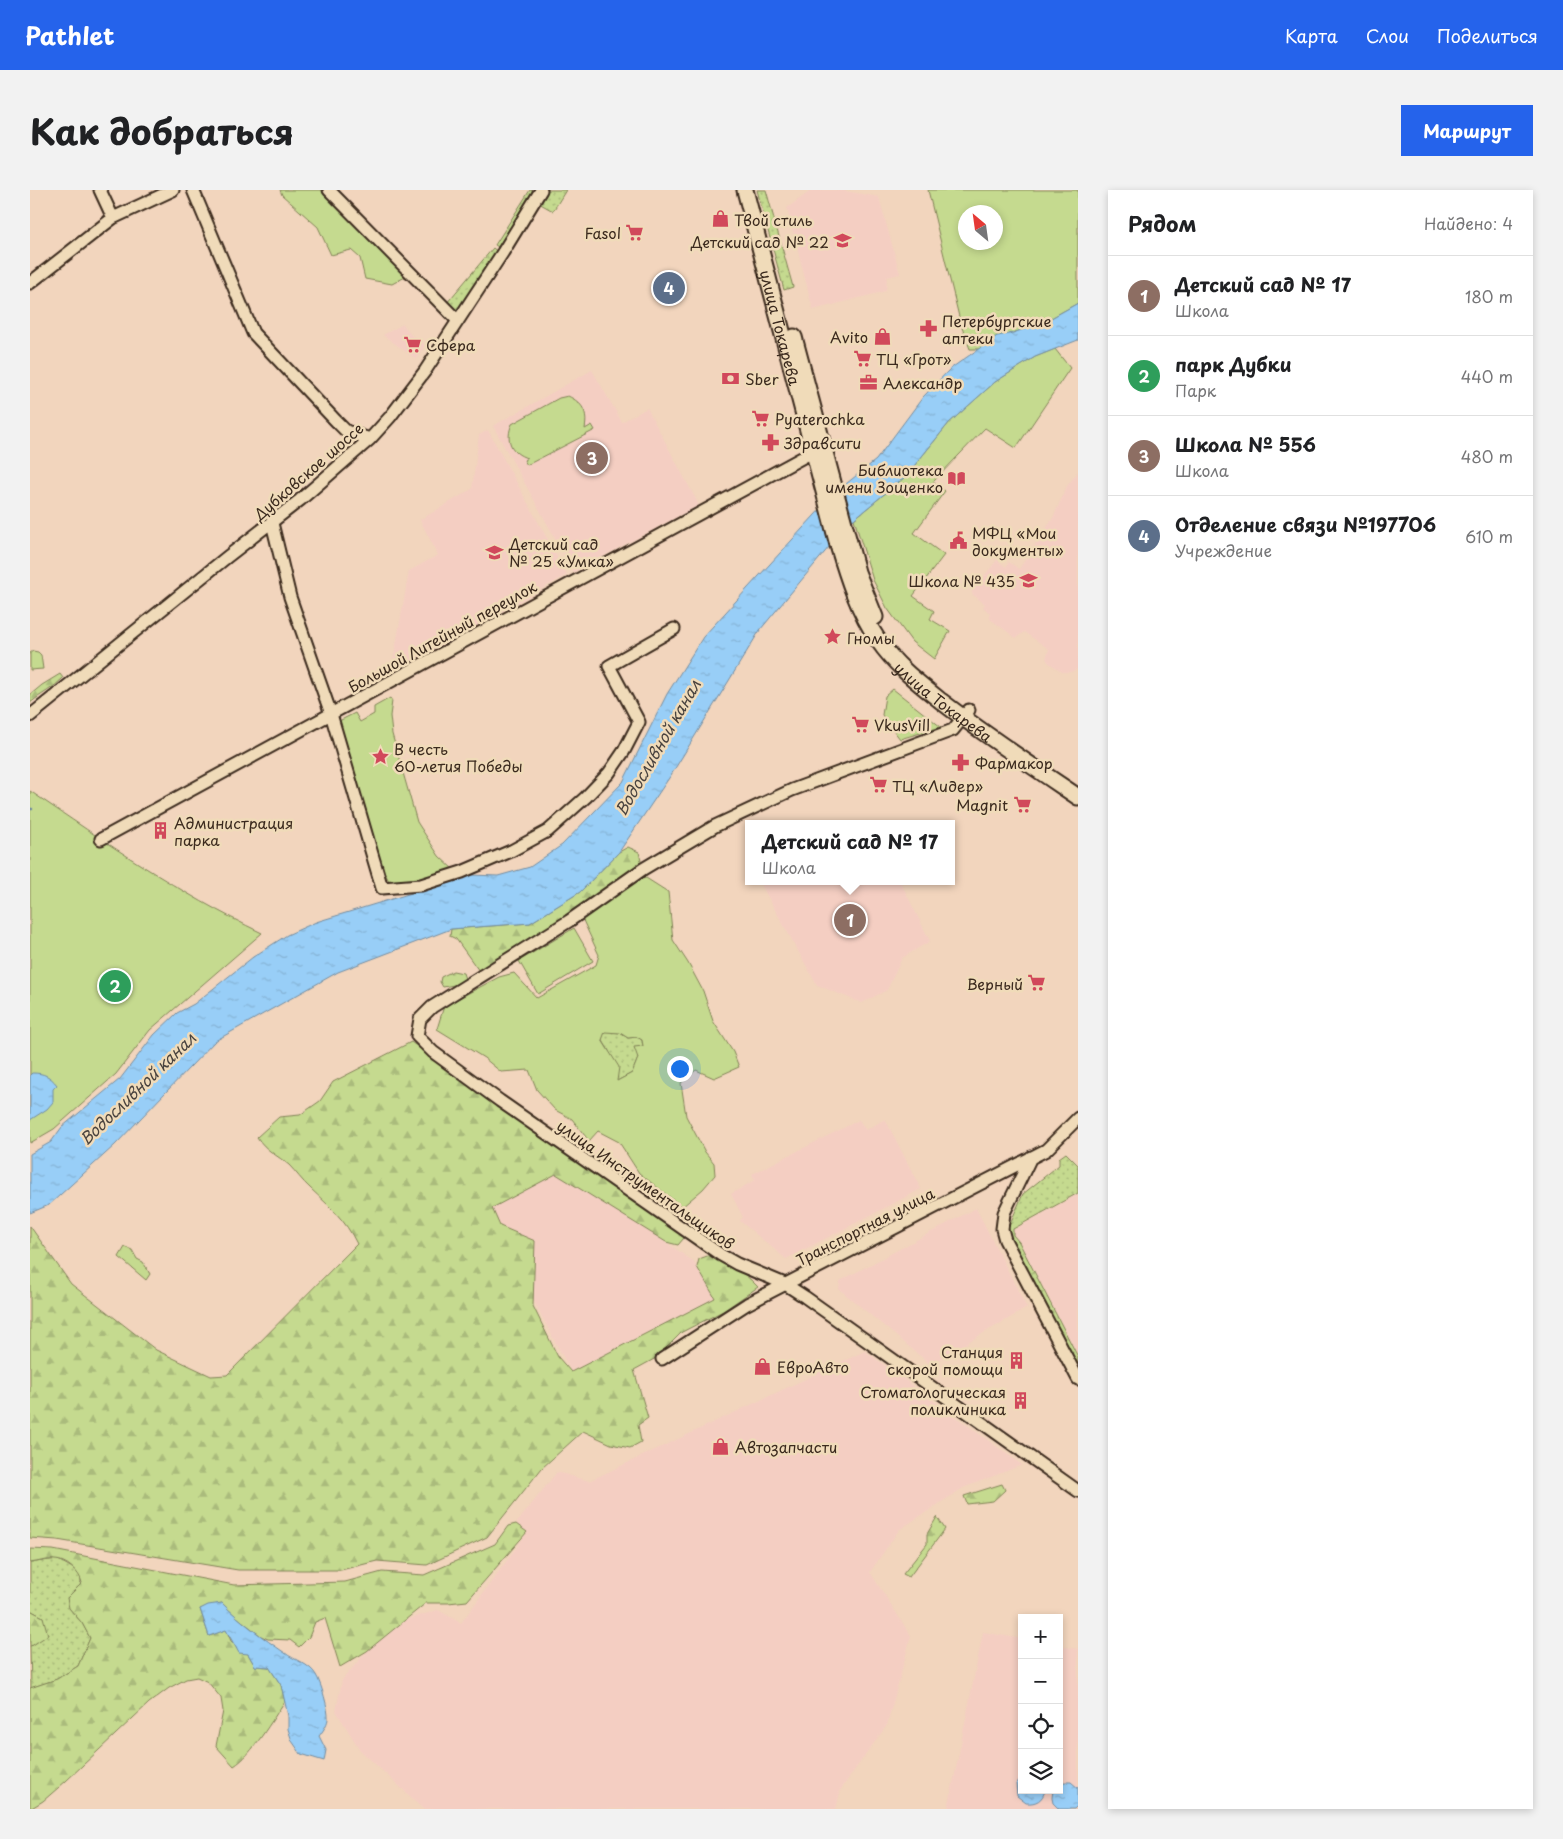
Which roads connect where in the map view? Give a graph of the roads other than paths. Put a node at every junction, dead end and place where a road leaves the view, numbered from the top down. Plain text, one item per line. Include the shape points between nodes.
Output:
1 (100, 190) edge
2 (173, 190) edge
3 (193, 190) edge
4 (329, 190) edge
5 (541, 190) edge
6 (745, 190) edge
7 (754, 190) edge
8 (113, 218) junction
9 (30, 283) edge
10 (458, 321) junction
11 (370, 439) junction
12 (819, 449) junction
13 (272, 523) junction
14 (674, 629) dead end
15 (331, 714) junction
16 (966, 714) junction
17 (30, 716) edge
18 (1078, 787) edge
19 (1078, 797) edge
20 (101, 839) dead end
21 (1078, 1118) edge
22 (1031, 1157) junction
23 (785, 1284) junction
24 (662, 1359) dead end
25 (1078, 1379) edge
26 (1078, 1491) edge

1 - 8 street
2 - 8 street
3 - 11 street via 252,333 346,431
4 - 10 street
5 - 10 street, Дубковское шоссе
6 - 12 main road, улица Токарева
7 - 12 main road, улица Токарева
8 - 9 street
10 - 11 street, Дубковское шоссе via 409,393
11 - 13 street, Дубковское шоссе
12 - 15 street, Большой Литейный переулок
12 - 16 main road, улица Токарева via 842,541 877,620 914,667
13 - 15 street via 290,597
13 - 17 street, Дубковское шоссе
14 - 15 street via 609,666 639,722 609,773 548,831 462,872 421,885 382,888
15 - 20 street, Большой Литейный переулок
16 - 18 main road, улица Токарева
16 - 19 main road, улица Токарева
16 - 23 street, улица Инструментальщиков via 953,730 792,790 715,826 643,869 569,921 432,1007 420,1019 417,1036 433,1052 721,1255
21 - 22 street, Транспортная улица via 1046,1150
22 - 23 street, Транспортная улица
22 - 25 street via 1004,1214 1002,1229
23 - 24 street, Транспортная улица via 747,1304
23 - 26 street, улица Инструментальщиков

